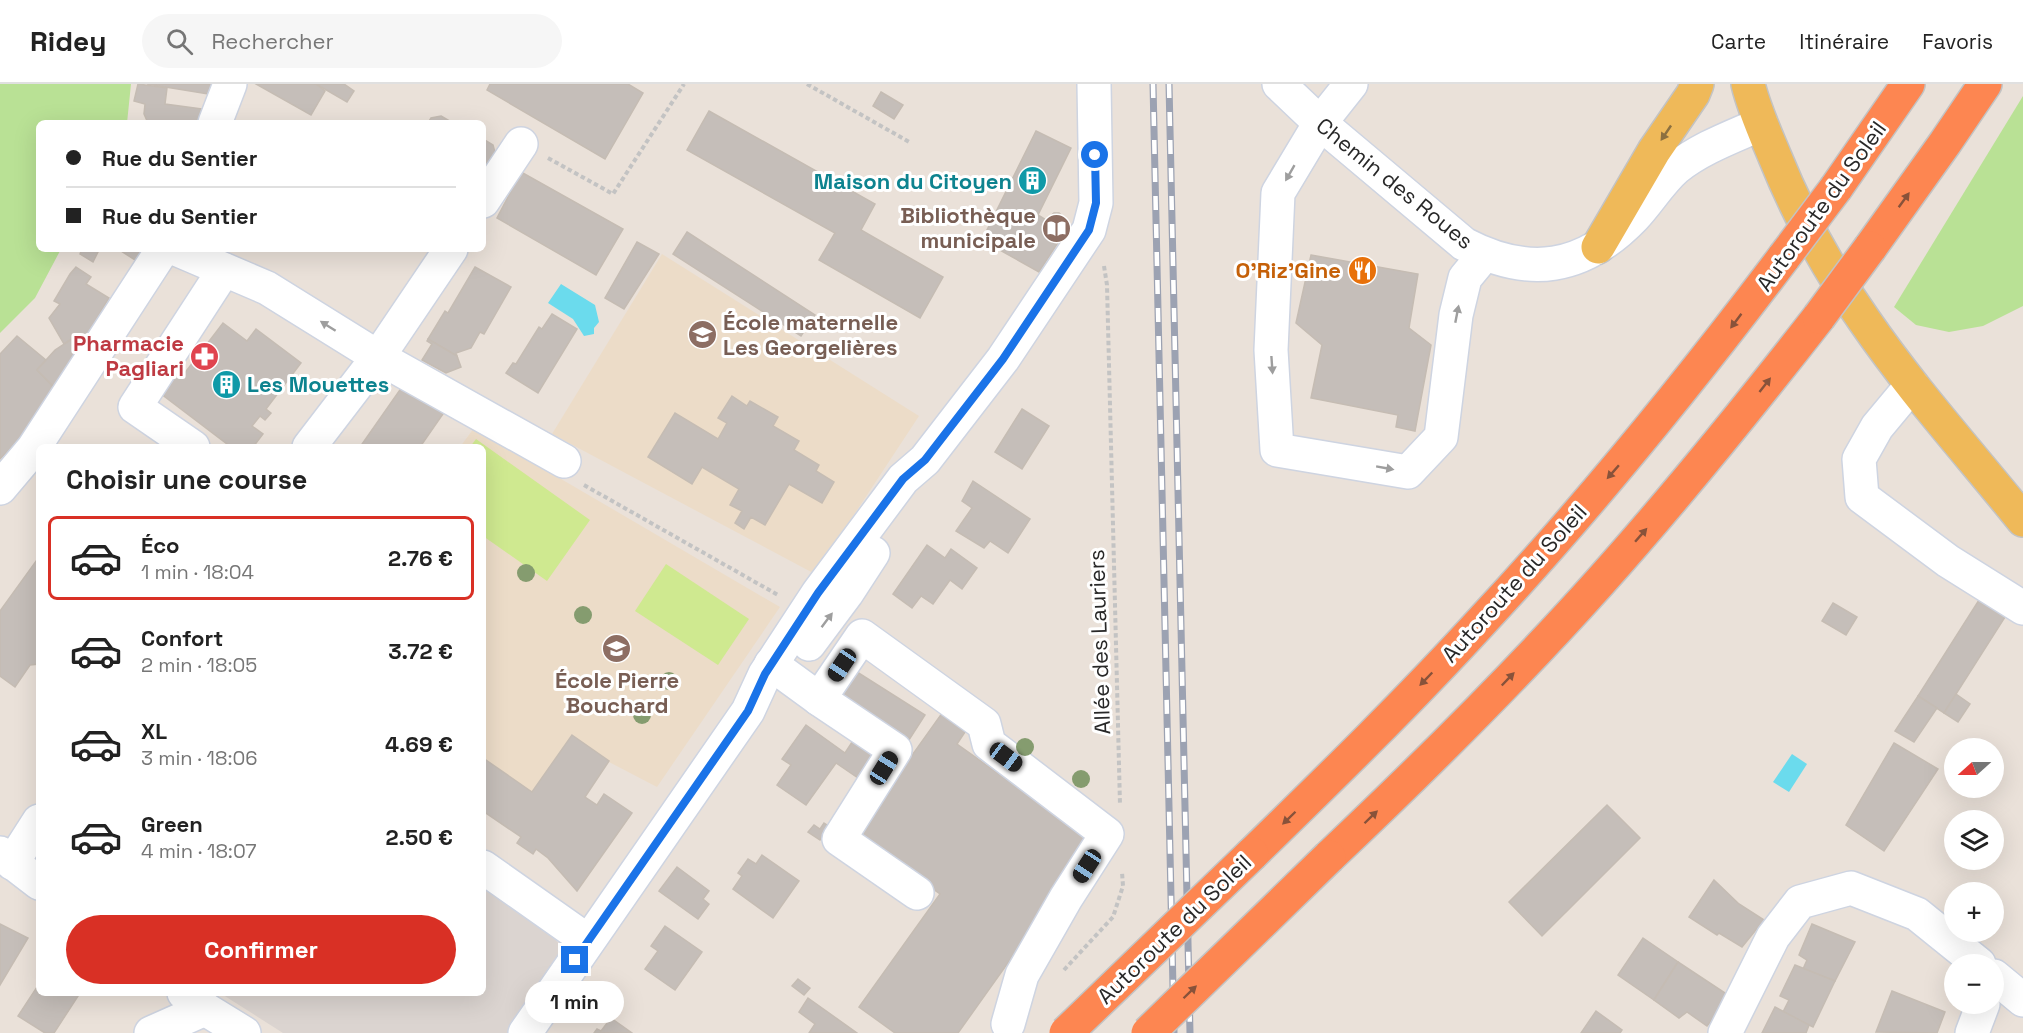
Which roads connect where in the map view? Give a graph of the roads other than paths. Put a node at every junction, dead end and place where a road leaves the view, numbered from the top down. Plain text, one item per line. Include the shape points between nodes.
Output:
1 (230, 84) edge
2 (1094, 84) edge
3 (1279, 84) edge
4 (1351, 84) edge
5 (1697, 84) edge
6 (1748, 84) edge
7 (1908, 84) edge
8 (1984, 84) edge
9 (215, 120) edge
10 (1320, 123) junction
11 (1761, 124) junction
12 (521, 144) road end
13 (486, 196) edge
14 (1598, 248) junction
15 (161, 252) edge
16 (183, 252) edge
17 (449, 252) edge
18 (1484, 255) junction
19 (224, 270) junction
20 (378, 357) junction
21 (1912, 385) junction
22 (36, 444) edge
23 (36, 444) edge
24 (189, 444) edge
25 (311, 444) edge
26 (564, 461) road end
27 (0, 488) edge
28 (2023, 520) edge
29 (2023, 608) edge
30 (779, 670) junction
31 (819, 699) junction
32 (36, 824) edge
33 (6, 858) edge
34 (486, 869) edge
35 (36, 881) edge
36 (916, 893) dead end
37 (588, 941) junction
38 (1967, 954) edge
39 (2004, 984) edge
40 (2023, 1000) edge
41 (195, 1001) edge
42 (1979, 1014) edge
43 (1008, 1024) dead end
44 (151, 1033) edge
45 (244, 1033) edge
46 (525, 1033) edge
47 (1065, 1033) edge
48 (1148, 1033) edge
49 (1725, 1033) edge
50 (1972, 1033) edge

1 - 9 street
2 - 30 street via 1096,203 1089,230 1003,359 925,460 903,479 818,593
3 - 10 street, Chemin des Roues
4 - 10 street
5 -> 14 main road
6 - 11 main road
7 -> 47 highway, Autoroute du Soleil, bridge via 1836,188 1717,345 1482,622 1252,854
48 -> 8 highway, bridge via 1418,772 1599,584 1725,436 1819,317 1946,143
10 - 18 street, Chemin des Roues via 1464,244
10 -> 18 street via 1278,193 1271,350 1277,450 1408,472 1440,437 1456,315 1465,278
11 - 14 street, Chemin des Roues via 1688,159
11 - 21 main road via 1797,208 1823,255
12 - 13 street
14 - 18 street, Chemin des Roues via 1549,265 1514,264
15 - 23 street
16 - 19 street
17 - 20 street
20 -> 19 street via 267,288
19 - 24 street via 135,407
20 - 25 street
20 - 26 street
21 - 28 main road
21 - 29 street via 1877,427 1859,459 1862,497 1948,561
22 - 27 street
30 - 31 street
30 - 37 street via 765,674 748,711
31 - 36 street via 895,750 838,839
31 - 43 street via 862,636 984,724 989,744 1107,834 1022,975
32 - 33 street
33 - 35 street
34 - 37 street
37 - 46 street
38 - 49 street via 1917,914 1851,888 1800,902 1773,937
39 - 40 street
41 - 44 street
41 - 45 street
42 - 50 street

